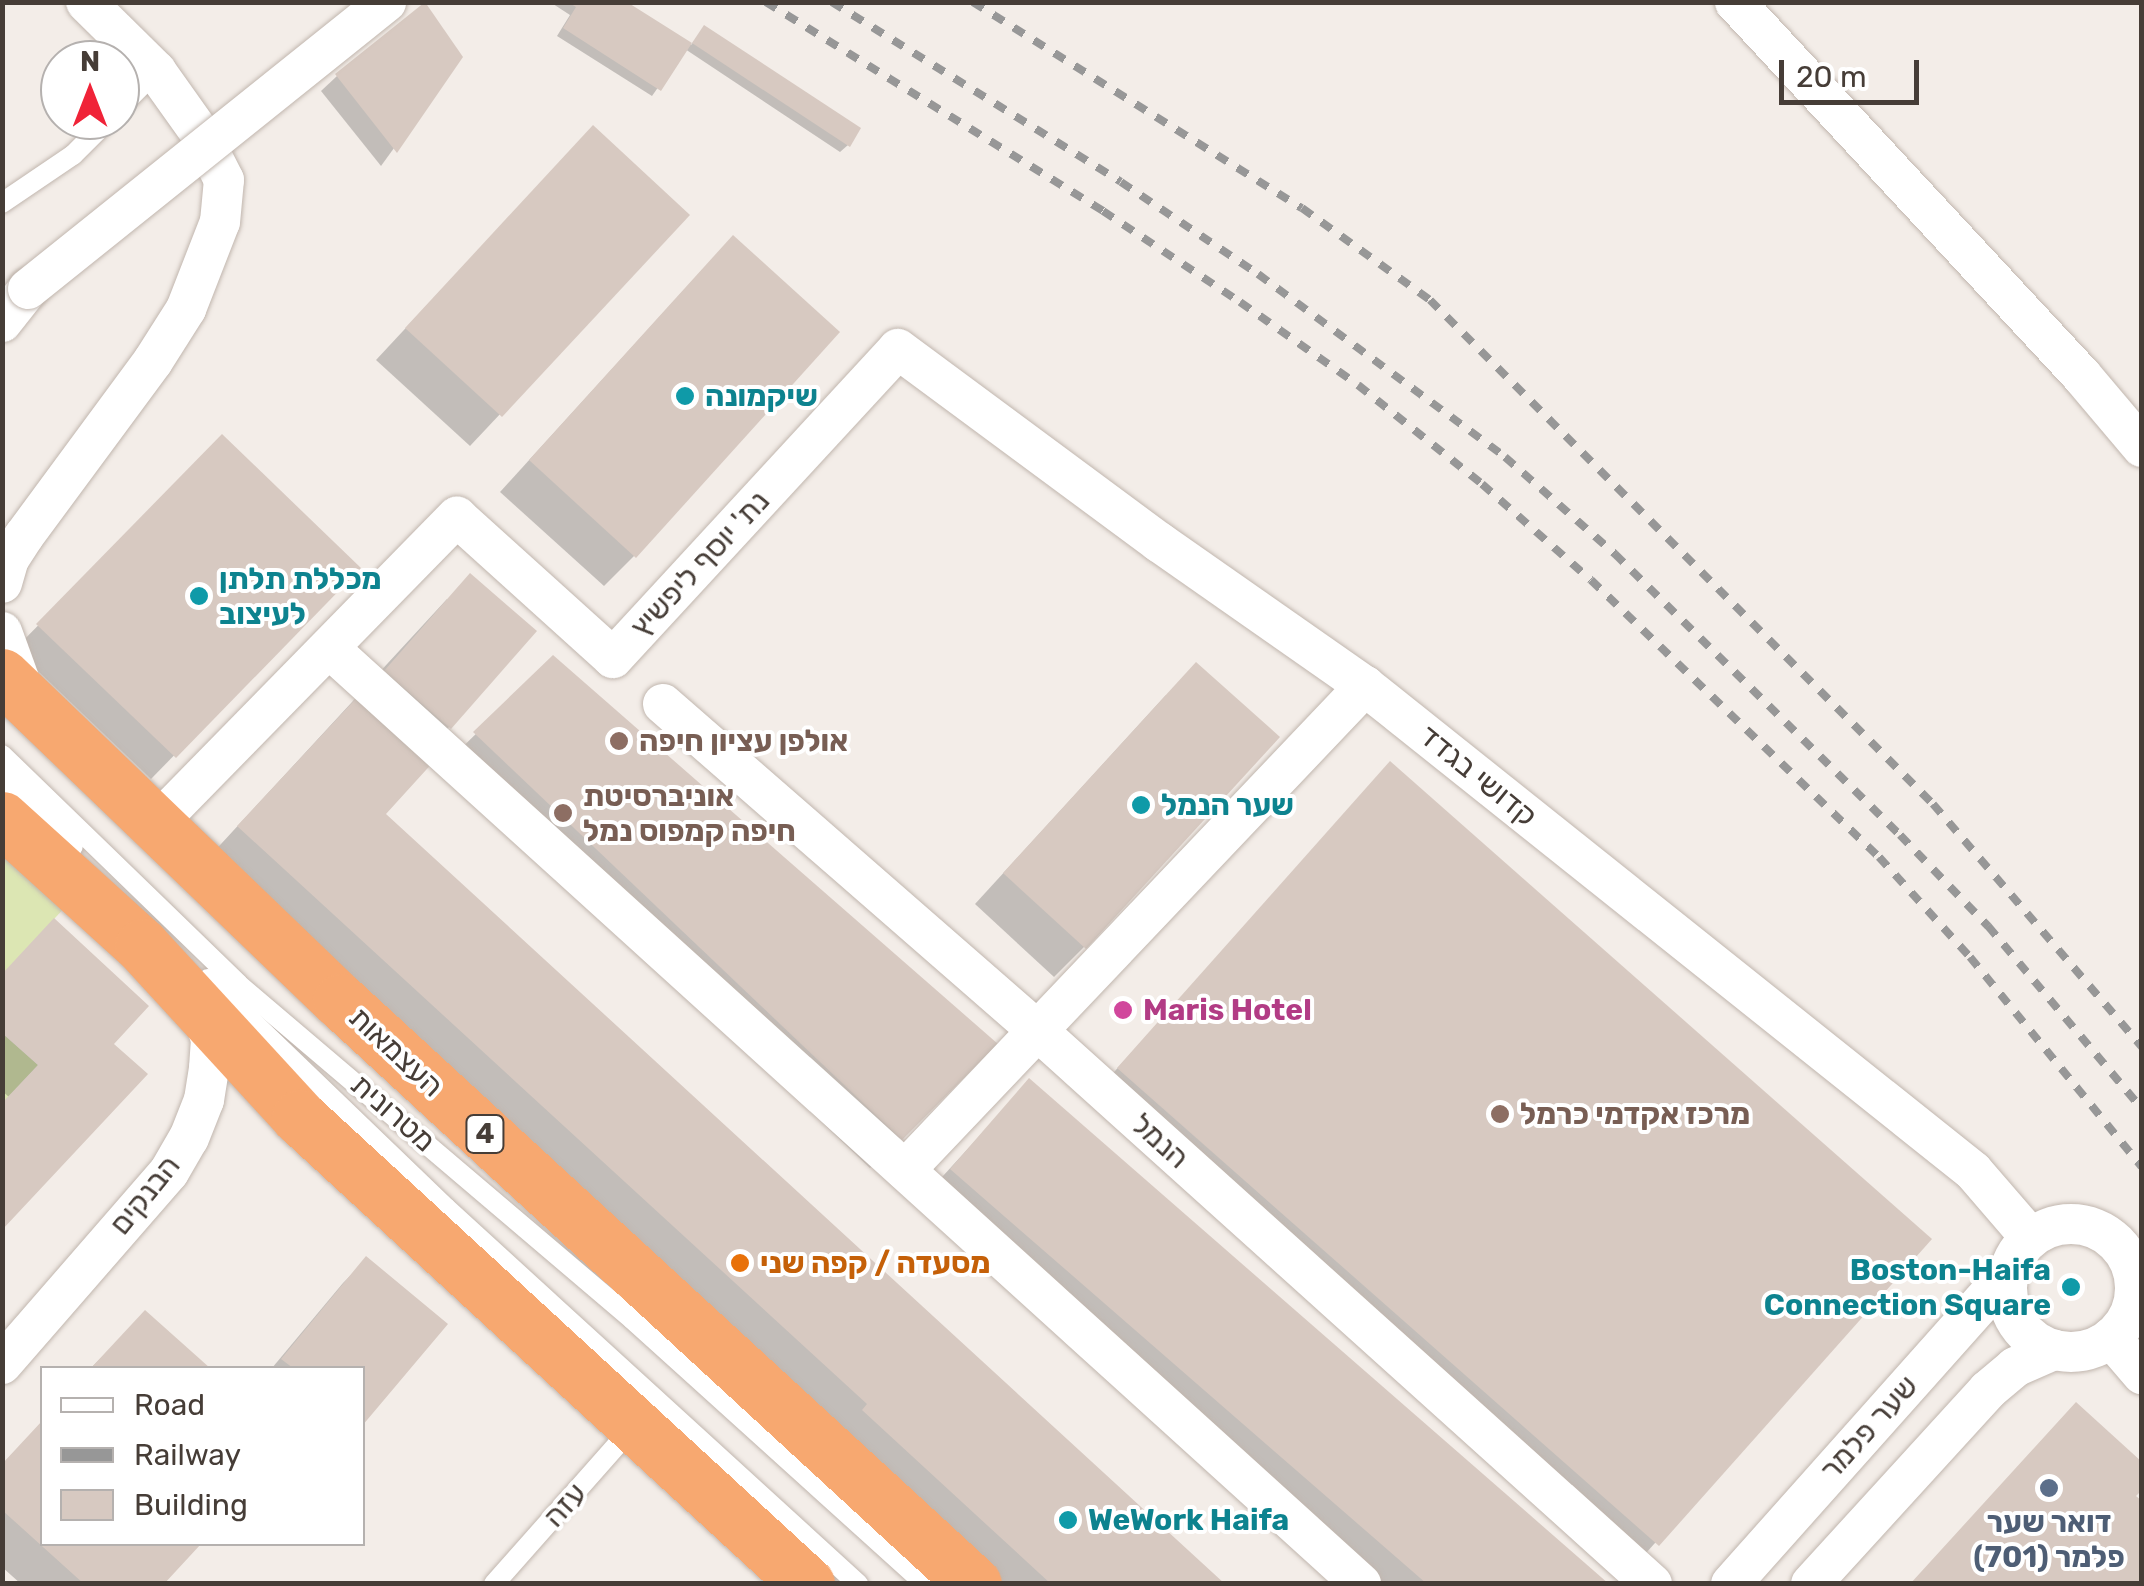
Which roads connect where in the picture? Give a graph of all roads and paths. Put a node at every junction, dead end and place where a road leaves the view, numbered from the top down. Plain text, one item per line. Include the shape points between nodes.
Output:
1 (86, 2) edge
2 (386, 2) edge
3 (1735, 2) edge
4 (156, 71) junction
5 (140, 87) edge
6 (88, 140) edge
7 (2, 203) edge
8 (15, 293) edge
9 (2, 322) edge
10 (898, 350) joint
11 (2142, 447) edge
12 (2, 583) edge
13 (330, 649) junction
14 (8, 654) edge
15 (1365, 686) junction
16 (663, 704) dead end
17 (2, 756) edge
18 (2, 779) edge
19 (2, 820) edge
20 (154, 826) junction
21 (192, 998) junction
22 (1039, 1032) junction
23 (905, 1170) junction
24 (2030, 1237) junction
25 (2008, 1273) junction
26 (2111, 1338) junction
27 (2054, 1350) junction
28 (2, 1364) edge
29 (2142, 1374) edge
30 (635, 1426) junction
31 (494, 1584) edge
32 (807, 1584) edge
33 (858, 1584) edge
34 (925, 1584) edge
35 (974, 1584) edge
36 (1360, 1584) edge
37 (1652, 1584) edge
38 (1731, 1584) edge
39 (1811, 1584) edge

1 - 4 street
2 - 8 street, bridge
3 - 11 street
4 - 5 lane
4 - 12 street via 224,180 220,222 186,310 24,536
6 - 7 lane
8 - 9 street
10 - 13 street, נת' יוסף ליפשיץ via 613,658 456,518
10 - 15 street, קדושי בגדד
13 - 20 street, נת' יוסף ליפשיץ
13 - 23 street
14 - 20 highway, העצמאות / 4
15 - 22 street
15 - 24 street, קדושי בגדד via 1973,1171
16 - 22 street, הנמל
17 - 34 lane, מטרונית via 238,984 632,1319
18 - 33 lane, מטרונית via 446,1208
19 - 21 highway
20 - 35 highway, העצמאות / 4
21 - 28 street, הבנקים via 211,1039 204,1100 189,1138 169,1172
21 - 30 highway via 299,1117
22 - 23 street
22 - 37 street, הנמל
23 - 36 street
24 - 25 street
24 - 26 street via 2068,1223 2106,1233 2122,1247 2131,1265 2133,1305
25 - 27 street via 2011,1312 2021,1330
25 - 38 street, שער פלמר
26 - 27 street via 2094,1348
26 - 29 street
27 - 39 street, שער פלמר via 2015,1366 1988,1390
30 - 31 lane, עזה
30 - 32 highway

